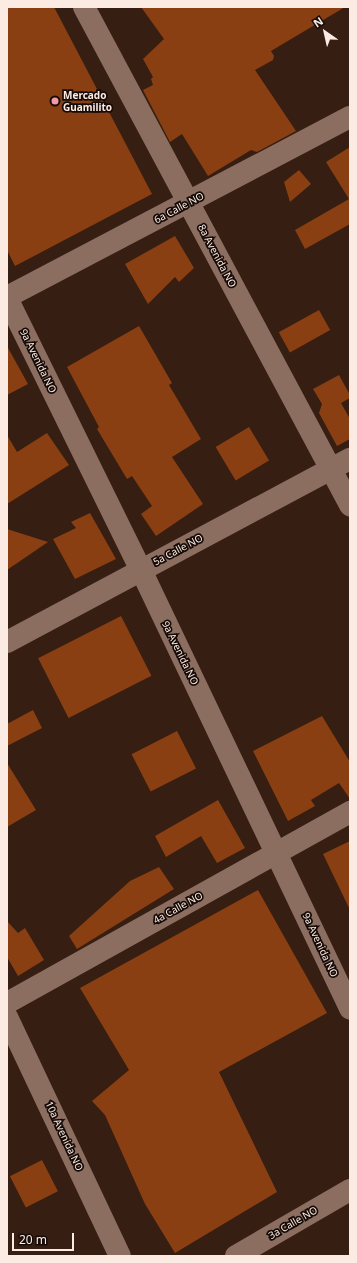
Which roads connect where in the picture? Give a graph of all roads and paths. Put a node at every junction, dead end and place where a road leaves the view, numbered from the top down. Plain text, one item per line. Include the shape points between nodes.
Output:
1 (84, 7) edge
2 (350, 117) edge
3 (189, 203) junction
4 (7, 297) edge
5 (350, 459) edge
6 (331, 469) junction
7 (350, 505) edge
8 (141, 570) junction
9 (7, 642) edge
10 (350, 812) edge
11 (277, 853) junction
12 (7, 1003) edge
13 (350, 1010) edge
14 (7, 1016) edge
15 (350, 1190) edge
16 (120, 1256) edge
17 (236, 1256) edge

1 - 3 street, 8a Avenida NO
2 - 3 street, 6a Calle NO
3 - 4 street, 6a Calle NO
3 - 6 street, 8a Avenida NO
4 - 8 street, 9a Avenida NO
5 - 6 street, 5a Calle NO
6 - 7 street, 8a Avenida NO
6 - 8 street, 5a Calle NO
8 - 9 street, 5a Calle NO
8 - 11 street, 9a Avenida NO
10 - 11 street, 4a Calle NO
11 - 12 street, 4a Calle NO
11 - 13 street, 9a Avenida NO
14 - 16 street, 10a Avenida NO
15 - 17 street, 3a Calle NO

